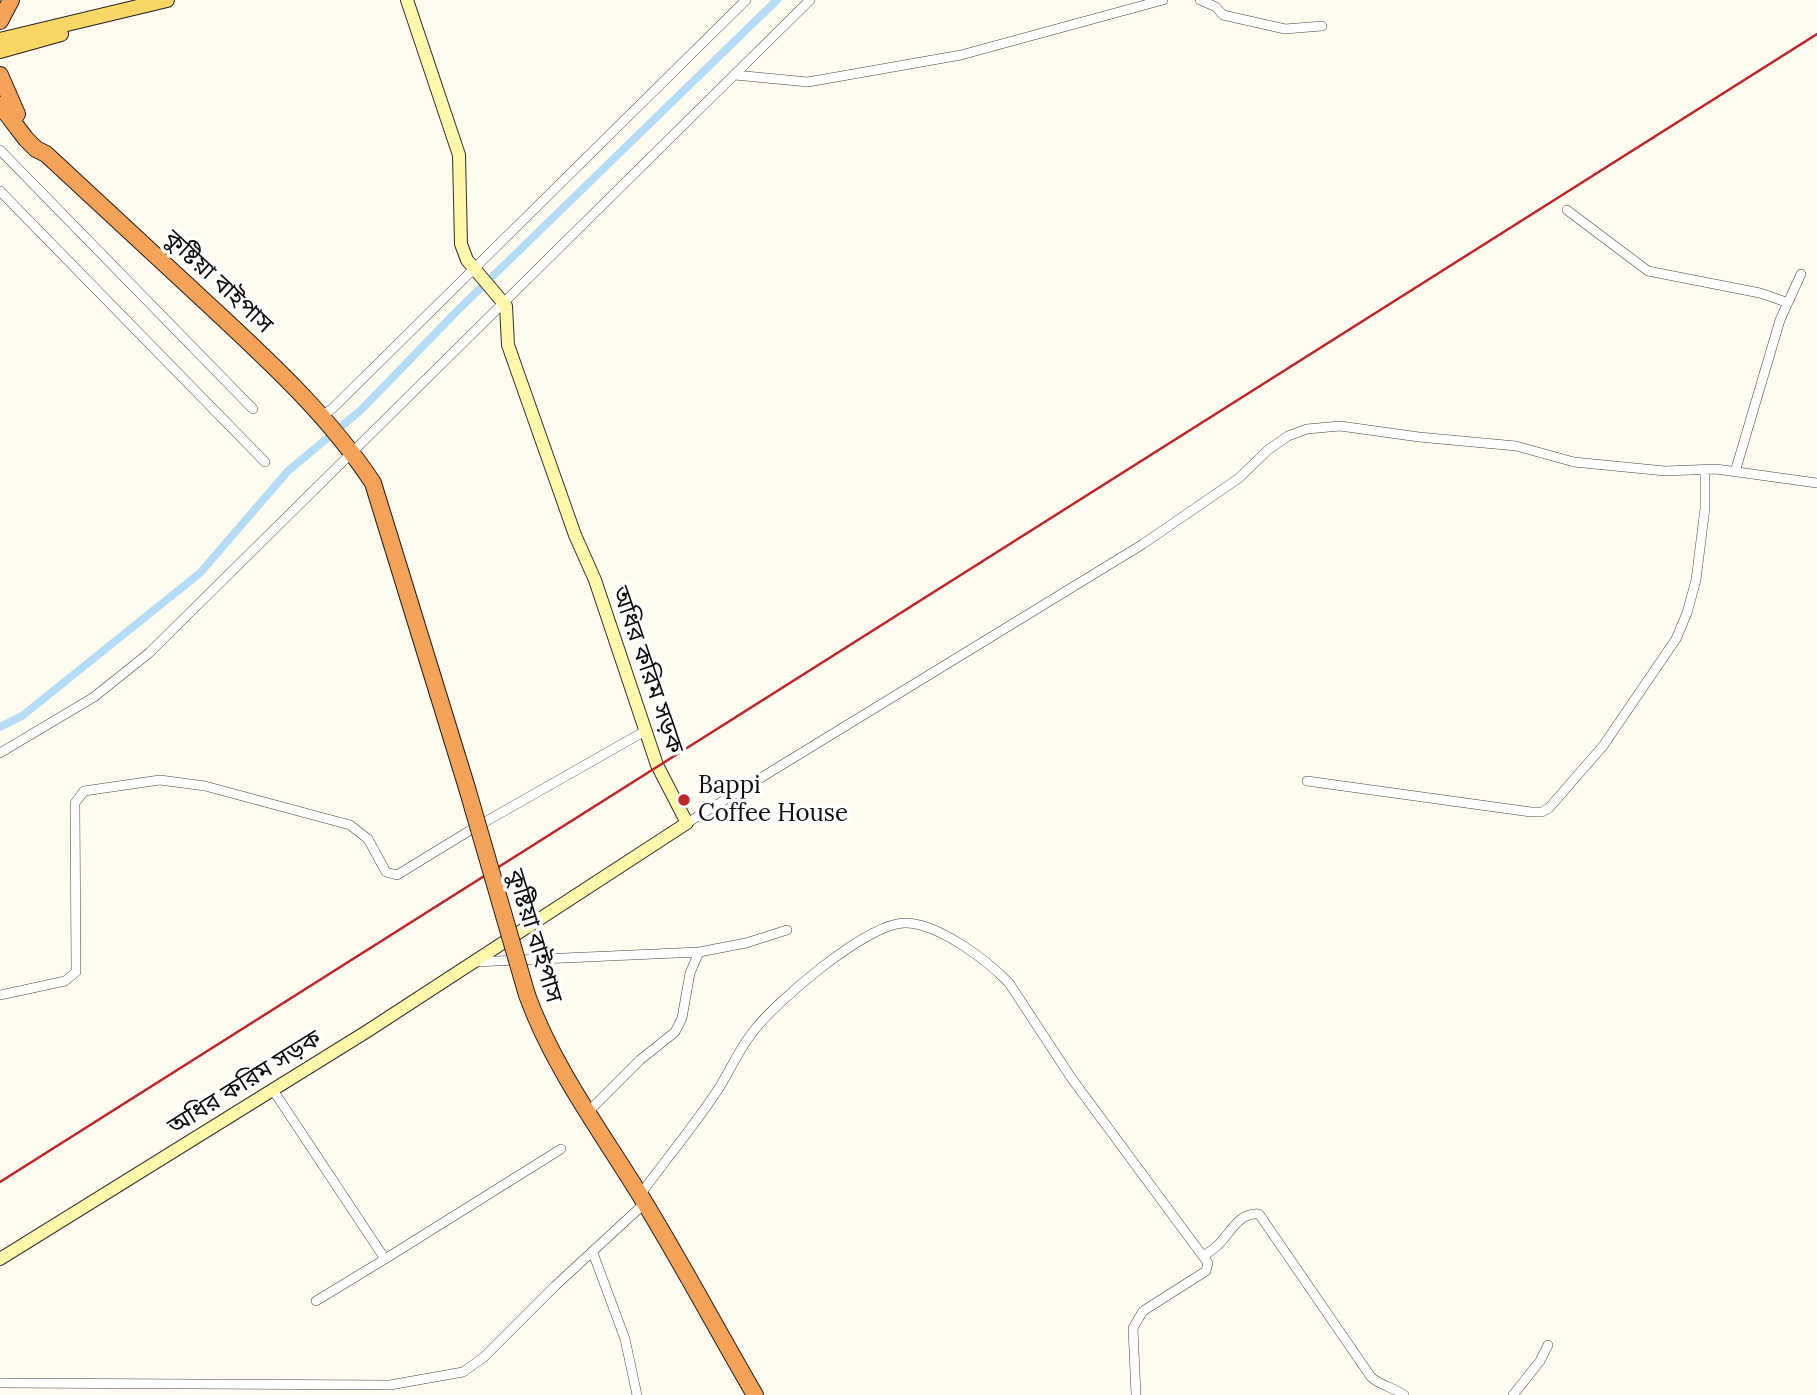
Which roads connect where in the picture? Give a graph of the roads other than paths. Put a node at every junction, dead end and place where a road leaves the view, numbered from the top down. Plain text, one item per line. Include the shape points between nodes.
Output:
1 (11, 0) edge
2 (167, 0) edge
3 (407, 0) edge
4 (746, 0) edge
5 (810, 0) edge
6 (1163, 0) edge
7 (1200, 0) edge
8 (93, 19) junction
9 (0, 21) edge
10 (1322, 26) dead end
11 (0, 40) edge
12 (0, 51) edge
13 (0, 75) edge
14 (735, 75) junction
15 (0, 93) edge
16 (8, 114) edge
17 (0, 150) edge
18 (0, 191) edge
19 (1567, 209) dead end
20 (473, 267) junction
21 (1801, 274) dead end
22 (501, 300) junction
23 (1786, 302) junction
24 (253, 409) dead end
25 (323, 417) junction
26 (353, 452) junction
27 (265, 462) dead end
28 (1705, 470) junction
29 (1735, 472) junction
30 (1817, 483) edge
31 (645, 731) junction
32 (0, 753) edge
33 (1307, 781) dead end
34 (687, 823) junction
35 (787, 930) dead end
36 (699, 952) junction
37 (472, 962) junction
38 (0, 995) edge
39 (273, 1090) junction
40 (588, 1112) junction
41 (561, 1149) dead end
42 (642, 1199) junction
43 (593, 1253) junction
44 (1203, 1256) junction
45 (0, 1259) edge
46 (385, 1259) junction
47 (316, 1301) dead end
48 (1548, 1345) dead end
49 (0, 1383) edge
50 (637, 1395) edge
51 (755, 1395) edge
52 (1136, 1395) edge
53 (1404, 1395) edge
54 (1513, 1395) edge

1 - 9 highway
2 - 8 main road
3 - 20 main road via 458,155 461,244
4 - 20 street
5 - 14 street
6 - 14 street via 961,55 846,76 808,82
7 - 10 street via 1223,15 1285,29
8 - 11 main road
8 - 12 main road via 80,28
13 - 16 highway via 11,106
14 - 22 street via 572,237
15 - 16 highway, কুষ্টিয়া বাইপাস
16 - 25 highway, কুষ্টিয়া বাইপাস via 36,149 274,366
17 - 24 street
18 - 27 street
19 - 23 street via 1648,271
20 - 22 main road
20 - 25 street
21 - 23 street
22 - 26 street
22 - 31 main road, অধির করিম সড়ক via 506,306 508,345
23 - 29 street
25 - 26 highway, কুষ্টিয়া বাইপাস
26 - 32 street via 149,653 94,697
26 - 40 highway, কুষ্টিয়া বাইপাস, bridge via 373,483 527,995 554,1056
28 - 29 street
28 - 33 street via 1696,580 1676,639 1603,746 1549,808 1531,812
28 - 34 street via 1574,462 1516,446 1340,426 1307,429 1268,450 1239,478 1143,544
29 - 30 street
31 - 34 main road, অধির করিম সড়ক
31 - 38 street via 397,875 386,872 368,839 350,825 205,786 160,780 84,791 75,803 76,972 65,981
34 - 37 main road, অধির করিম সড়ক
35 - 36 street
36 - 37 street
36 - 40 street via 675,1032
37 - 39 main road, অধির করিম সড়ক
39 - 45 main road, অধির করিম সড়ক
39 - 46 street
40 - 42 highway, কুষ্টিয়া বাইপাস
41 - 46 street
42 - 43 street
42 - 44 street via 751,1033 768,1015 835,958 878,929 905,923 938,932 1009,983 1072,1079
42 - 51 highway, কুষ্টিয়া বাইপাস
43 - 49 street via 474,1365 436,1378 390,1385
43 - 50 street via 625,1339
44 - 52 street via 1208,1263 1206,1271 1136,1320
44 - 53 street via 1248,1214 1259,1214 1371,1377
46 - 47 street
48 - 54 street

